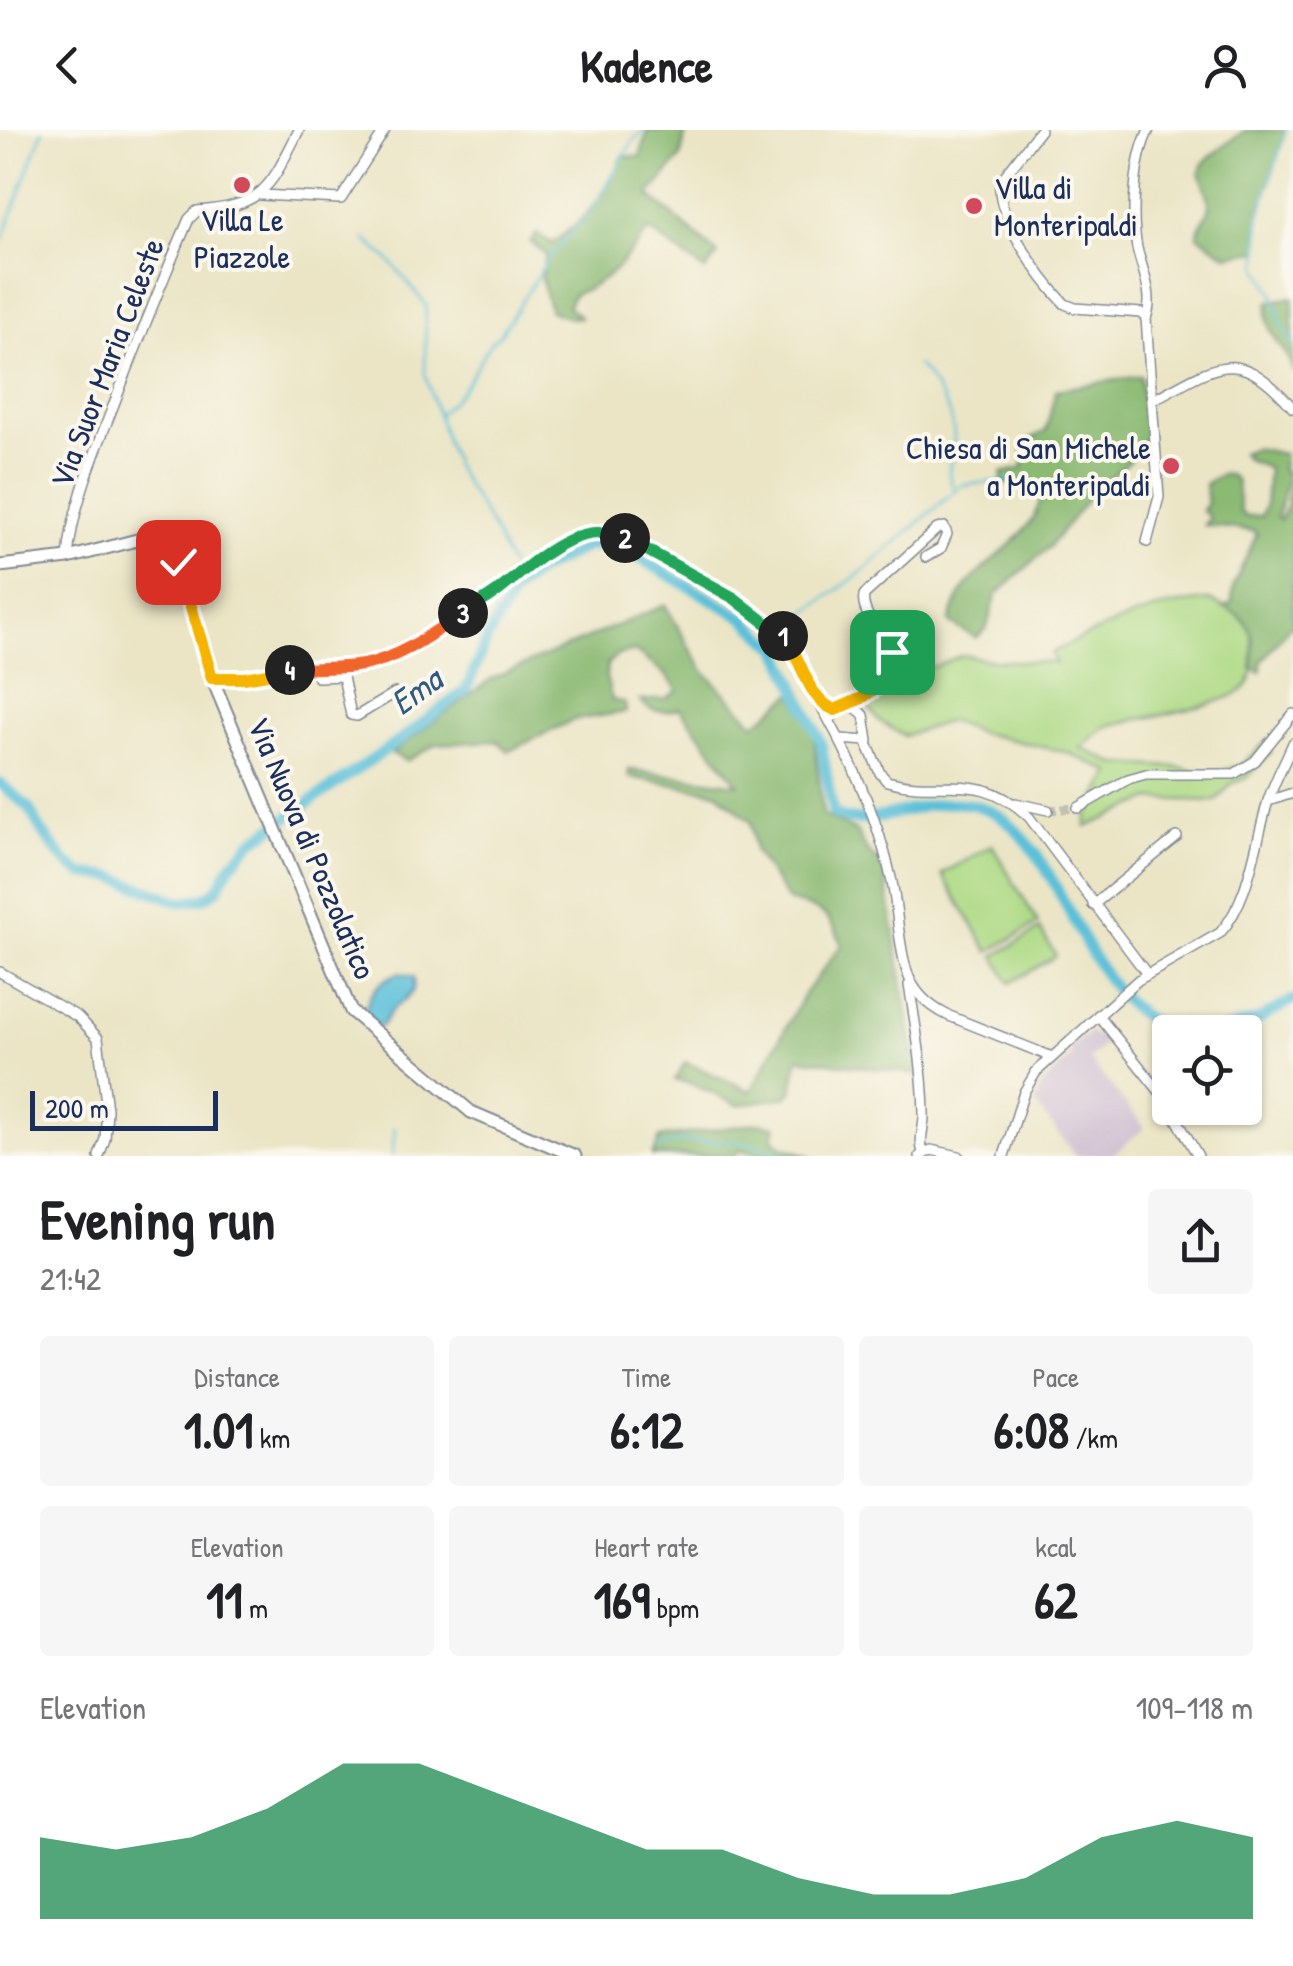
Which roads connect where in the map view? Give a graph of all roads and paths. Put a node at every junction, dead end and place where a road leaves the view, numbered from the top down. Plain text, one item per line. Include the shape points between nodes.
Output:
1 (299, 130) edge
2 (385, 130) edge
3 (1040, 130) edge
4 (1149, 130) edge
5 (260, 195) junction
6 (1146, 318) junction
7 (1153, 400) junction
8 (1293, 408) edge
9 (1146, 542) dead end
10 (926, 557) dead end
11 (68, 558) junction
12 (0, 566) edge
13 (342, 672) junction
14 (212, 678) junction
15 (395, 693) dead end
16 (855, 708) junction
17 (1293, 714) edge
18 (832, 715) junction
19 (866, 726) junction
20 (839, 739) junction
21 (856, 739) junction
22 (1293, 742) edge
23 (872, 750) junction
24 (848, 755) junction
25 (1293, 793) edge
26 (1268, 801) junction
27 (1012, 802) junction
28 (1078, 808) tunnel mouth
29 (1048, 810) tunnel mouth
30 (1177, 837) dead end
31 (1094, 905) junction
32 (0, 972) edge
33 (907, 972) junction
34 (1142, 978) junction
35 (1102, 1011) junction
36 (1052, 1057) junction
37 (922, 1154) edge
38 (99, 1156) edge
39 (575, 1156) edge
40 (959, 1156) edge
41 (1004, 1156) edge
42 (1198, 1156) edge

1 - 5 street
2 - 5 street via 336,202
3 - 6 street via 1000,182 1022,246 1065,304
4 - 6 street via 1138,168 1135,231 1146,276
5 - 11 street, Via Suor Maria Celeste via 224,210 198,210 189,219 98,448
6 - 7 street
7 - 8 street via 1228,365 1257,373
7 - 9 street via 1160,497
10 - 16 street via 940,548 944,527 864,595 864,612 892,652 894,674
11 - 12 main road
11 - 14 main road, Via Nuova di Pozzolatico via 164,537 174,549
13 - 14 street via 313,668
13 - 15 street via 351,715
13 - 18 street via 398,654 552,548 612,533 760,616 796,651
14 - 39 main road, Via Nuova di Pozzolatico via 353,1014 471,1112
16 - 18 street
16 - 19 street
17 - 28 street via 1255,761 1234,774 1146,774
18 - 20 street via 830,729
19 - 21 street
19 - 23 street
20 - 21 street
20 - 24 street
21 - 23 street
21 - 24 street
22 - 26 street
23 - 27 street via 888,781 963,784
24 - 33 street via 892,882
25 - 26 street
26 - 34 street via 1241,896 1220,934
27 - 29 street
27 - 31 street
30 - 31 street
31 - 34 street
32 - 38 street via 78,1017 98,1038 108,1110
33 - 36 street via 931,1007
33 - 37 street via 919,1043
34 - 35 street
35 - 36 street
35 - 42 street
36 - 41 street via 1024,1092
37 - 40 street

